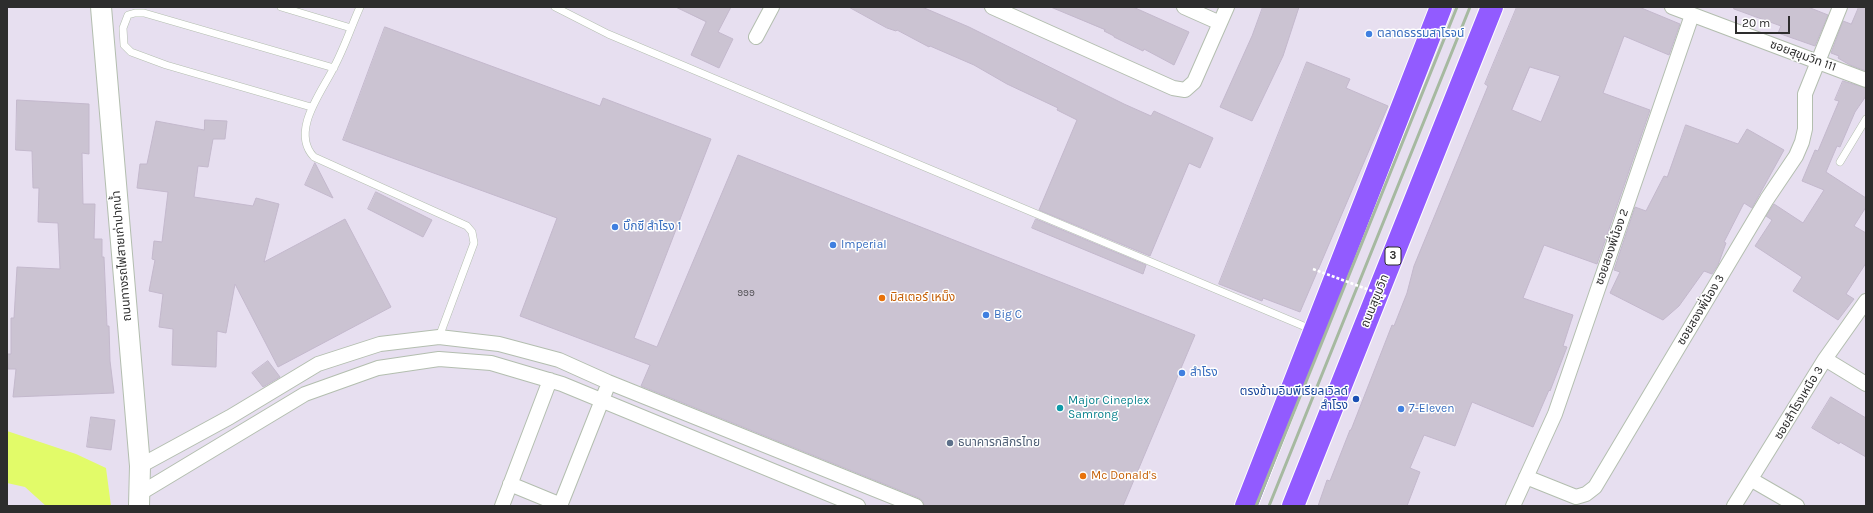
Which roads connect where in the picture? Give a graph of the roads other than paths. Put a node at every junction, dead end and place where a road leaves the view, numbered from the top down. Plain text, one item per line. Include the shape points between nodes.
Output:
1 (101, 7) edge
2 (281, 7) edge
3 (360, 7) edge
4 (555, 7) edge
5 (772, 7) edge
6 (992, 7) edge
7 (1184, 7) edge
8 (1227, 7) edge
9 (1441, 7) edge
10 (1492, 7) edge
11 (1672, 7) edge
12 (1840, 7) edge
13 (1692, 15) junction
14 (1220, 23) junction
15 (351, 28) junction
16 (756, 37) dead end
17 (1819, 61) junction
18 (334, 68) junction
19 (1866, 80) edge
20 (311, 107) junction
21 (1866, 119) edge
22 (1840, 162) dead end
23 (1866, 301) edge
24 (1315, 331) junction
25 (439, 337) junction
26 (439, 359) junction
27 (1825, 359) junction
28 (550, 380) junction
29 (608, 382) junction
30 (285, 384) junction
31 (1866, 384) edge
32 (602, 399) junction
33 (294, 400) junction
34 (140, 466) junction
35 (1526, 477) junction
36 (1752, 480) junction
37 (510, 484) junction
38 (139, 500) edge
39 (560, 505) edge
40 (502, 506) edge
41 (858, 506) edge
42 (916, 506) edge
43 (1246, 506) edge
44 (1293, 506) edge
45 (1513, 506) edge
46 (1734, 506) edge
47 (1798, 506) edge

1 - 34 main road, ถนนทางรถไฟสายเก่าปากน้ำ
2 - 15 lane
3 - 15 lane
4 - 24 lane via 608,34
5 - 16 street
6 - 14 street via 1173,88 1185,90 1194,82
7 - 14 street
8 - 14 street
9 - 24 highway
10 - 44 highway, ถนนสุขุมวิท / 3
11 - 13 street, ซอยสุขุมวิท 111
12 - 17 street, ซอยสองพี่น้อง 3
13 - 17 street, ซอยสุขุมวิท 111
13 - 35 street, ซอยสองพี่น้อง 2 via 1555,414
15 - 18 lane
17 - 19 street, ซอยสุขุมวิท 111
17 - 35 street, ซอยสองพี่น้อง 3 via 1804,94 1804,134 1796,156 1767,199 1595,487 1586,494 1576,497
18 - 20 lane
18 - 20 lane via 144,13 135,12 128,15 122,28 124,45 131,52 166,65
20 - 25 lane via 305,137 308,150 314,157 467,226 472,232 474,243
21 - 22 lane
23 - 27 street, ซอยสำโรงเหนือ 3
24 - 43 highway
25 - 26 street
25 - 29 street via 499,344 559,360
25 - 30 street via 380,344 318,364
26 - 28 street via 491,363
26 - 33 street via 378,368 304,394
27 - 31 street
27 - 36 street, ซอยสำโรงเหนือ 3
28 - 32 street
28 - 37 street
29 - 32 street
29 - 42 street
30 - 33 street
30 - 34 street
32 - 39 street
32 - 41 street
33 - 38 street
34 - 38 main road, ถนนทางรถไฟสายเก่าปากน้ำ
35 - 45 street, ซอยสองพี่น้อง 2
36 - 46 street, ซอยสำโรงเหนือ 3
36 - 47 street
37 - 39 street
37 - 40 street

